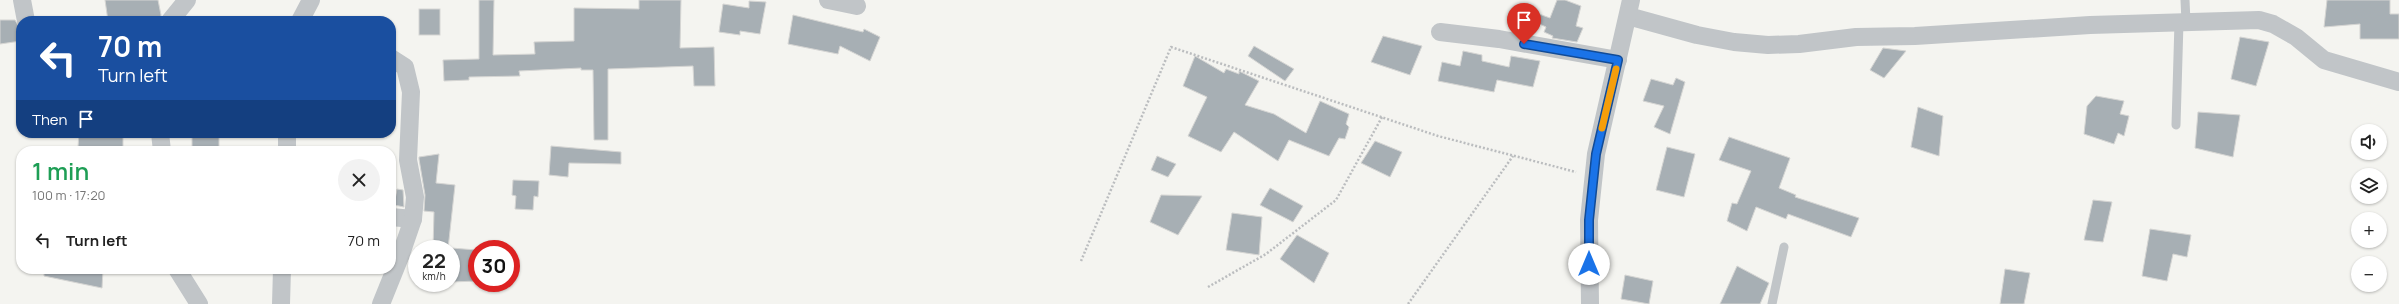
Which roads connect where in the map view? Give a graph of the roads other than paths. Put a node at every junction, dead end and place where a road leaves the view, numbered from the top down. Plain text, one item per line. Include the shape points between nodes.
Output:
1 (22, 0) edge
2 (187, 0) edge
3 (296, 0) edge
4 (311, 0) edge
5 (828, 0) edge
6 (2185, 0) edge
7 (857, 6) dead end
8 (1629, 8) edge
9 (25, 16) edge
10 (174, 16) edge
11 (295, 16) edge
12 (303, 16) edge
13 (2182, 22) junction
14 (1440, 32) dead end
15 (1618, 60) junction
16 (396, 62) edge
17 (2399, 82) edge
18 (2176, 125) dead end
19 (396, 217) edge
20 (413, 219) junction
21 (1784, 247) dead end
22 (396, 266) edge
23 (180, 274) edge
24 (282, 274) edge
25 (393, 274) edge
26 (199, 304) edge
27 (281, 304) edge
28 (380, 304) edge
29 (1590, 304) edge
30 (1772, 304) edge

1 - 9 street
2 - 10 street
3 - 11 street
4 - 12 street
5 - 7 street
6 - 13 lane
8 - 13 street via 1697,35 1768,45 1856,37
8 - 15 street
13 - 17 street via 2259,20 2273,24 2296,37 2324,60
13 - 18 lane
14 - 15 street via 1499,39
15 - 29 street via 1596,154 1589,220
16 - 20 street via 405,68 411,92 408,160 415,197
19 - 20 street
20 - 22 street
21 - 30 lane
23 - 26 street
24 - 27 street
25 - 28 street

